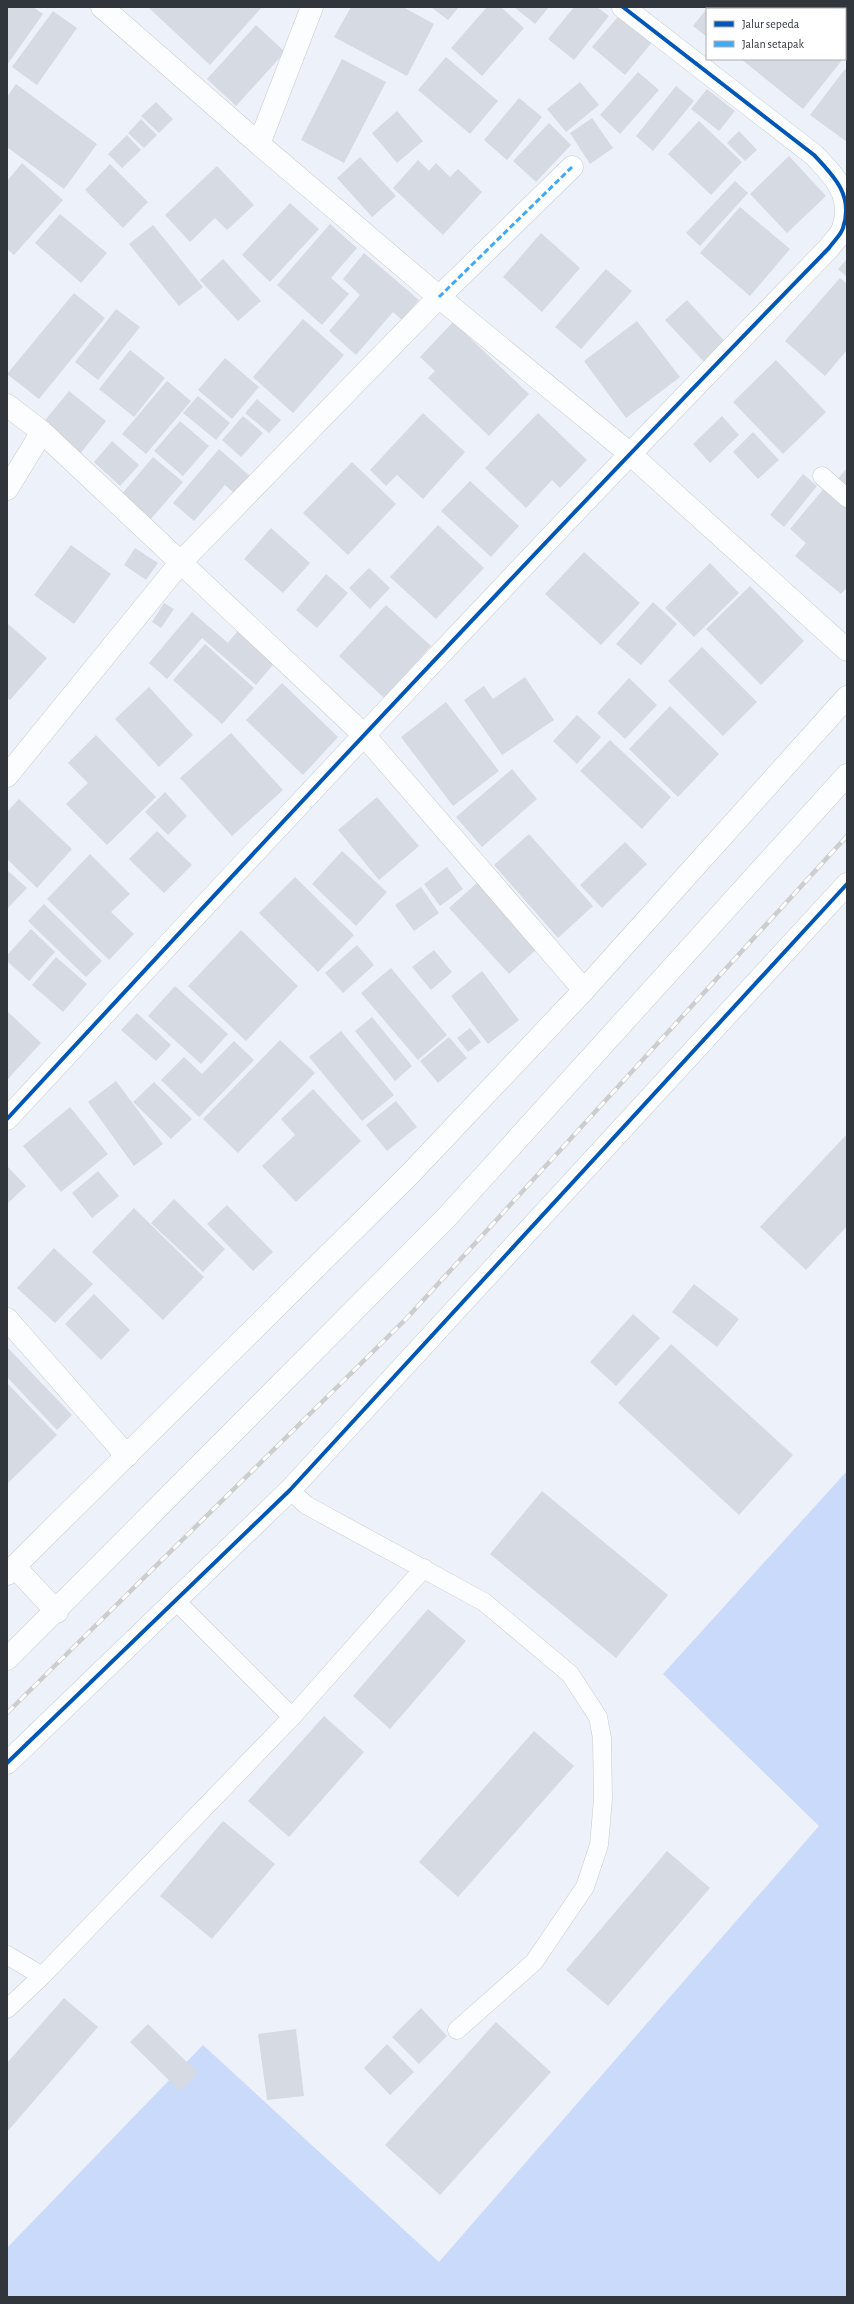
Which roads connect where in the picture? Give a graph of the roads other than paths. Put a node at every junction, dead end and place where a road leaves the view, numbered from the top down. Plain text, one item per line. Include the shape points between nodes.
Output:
1 (102, 7) edge
2 (312, 7) edge
3 (623, 7) edge
4 (259, 144) junction
5 (572, 167) dead end
6 (439, 297) junction
7 (7, 405) edge
8 (42, 432) junction
9 (629, 453) junction
10 (822, 476) dead end
11 (7, 489) edge
12 (847, 498) edge
13 (181, 562) junction
14 (847, 650) edge
15 (847, 697) edge
16 (363, 734) junction
17 (7, 776) edge
18 (847, 776) edge
19 (847, 884) edge
20 (584, 990) junction
21 (7, 1118) edge
22 (7, 1319) edge
23 (127, 1456) junction
24 (290, 1490) junction
25 (424, 1568) junction
26 (11, 1571) edge
27 (176, 1600) junction
28 (57, 1612) junction
29 (7, 1660) edge
30 (292, 1717) junction
31 (7, 1763) edge
32 (7, 1955) edge
33 (42, 1976) junction
34 (7, 2009) edge
35 (457, 2030) dead end

1 - 4 main road
2 - 4 main road
3 - 9 main road via 814,155 838,180 846,205 843,229 829,248
4 - 6 main road
5 - 6 main road
6 - 9 main road
6 - 13 main road
7 - 8 main road
8 - 11 main road
8 - 13 main road
9 - 14 main road
9 - 16 main road
10 - 12 lane
13 - 16 main road
13 - 17 main road
15 - 20 main road
16 - 20 main road
16 - 21 main road
18 - 28 main road via 446,1218
19 - 24 main road
20 - 23 main road via 411,1173
22 - 23 main road
23 - 26 main road
24 - 25 lane via 306,1505
24 - 27 main road
25 - 30 lane
25 - 35 lane via 484,1602 570,1674 598,1716 602,1738 603,1799 598,1845 585,1887 534,1962
26 - 28 main road
27 - 30 lane
27 - 31 main road
28 - 29 main road
30 - 33 lane
32 - 33 lane
33 - 34 lane

